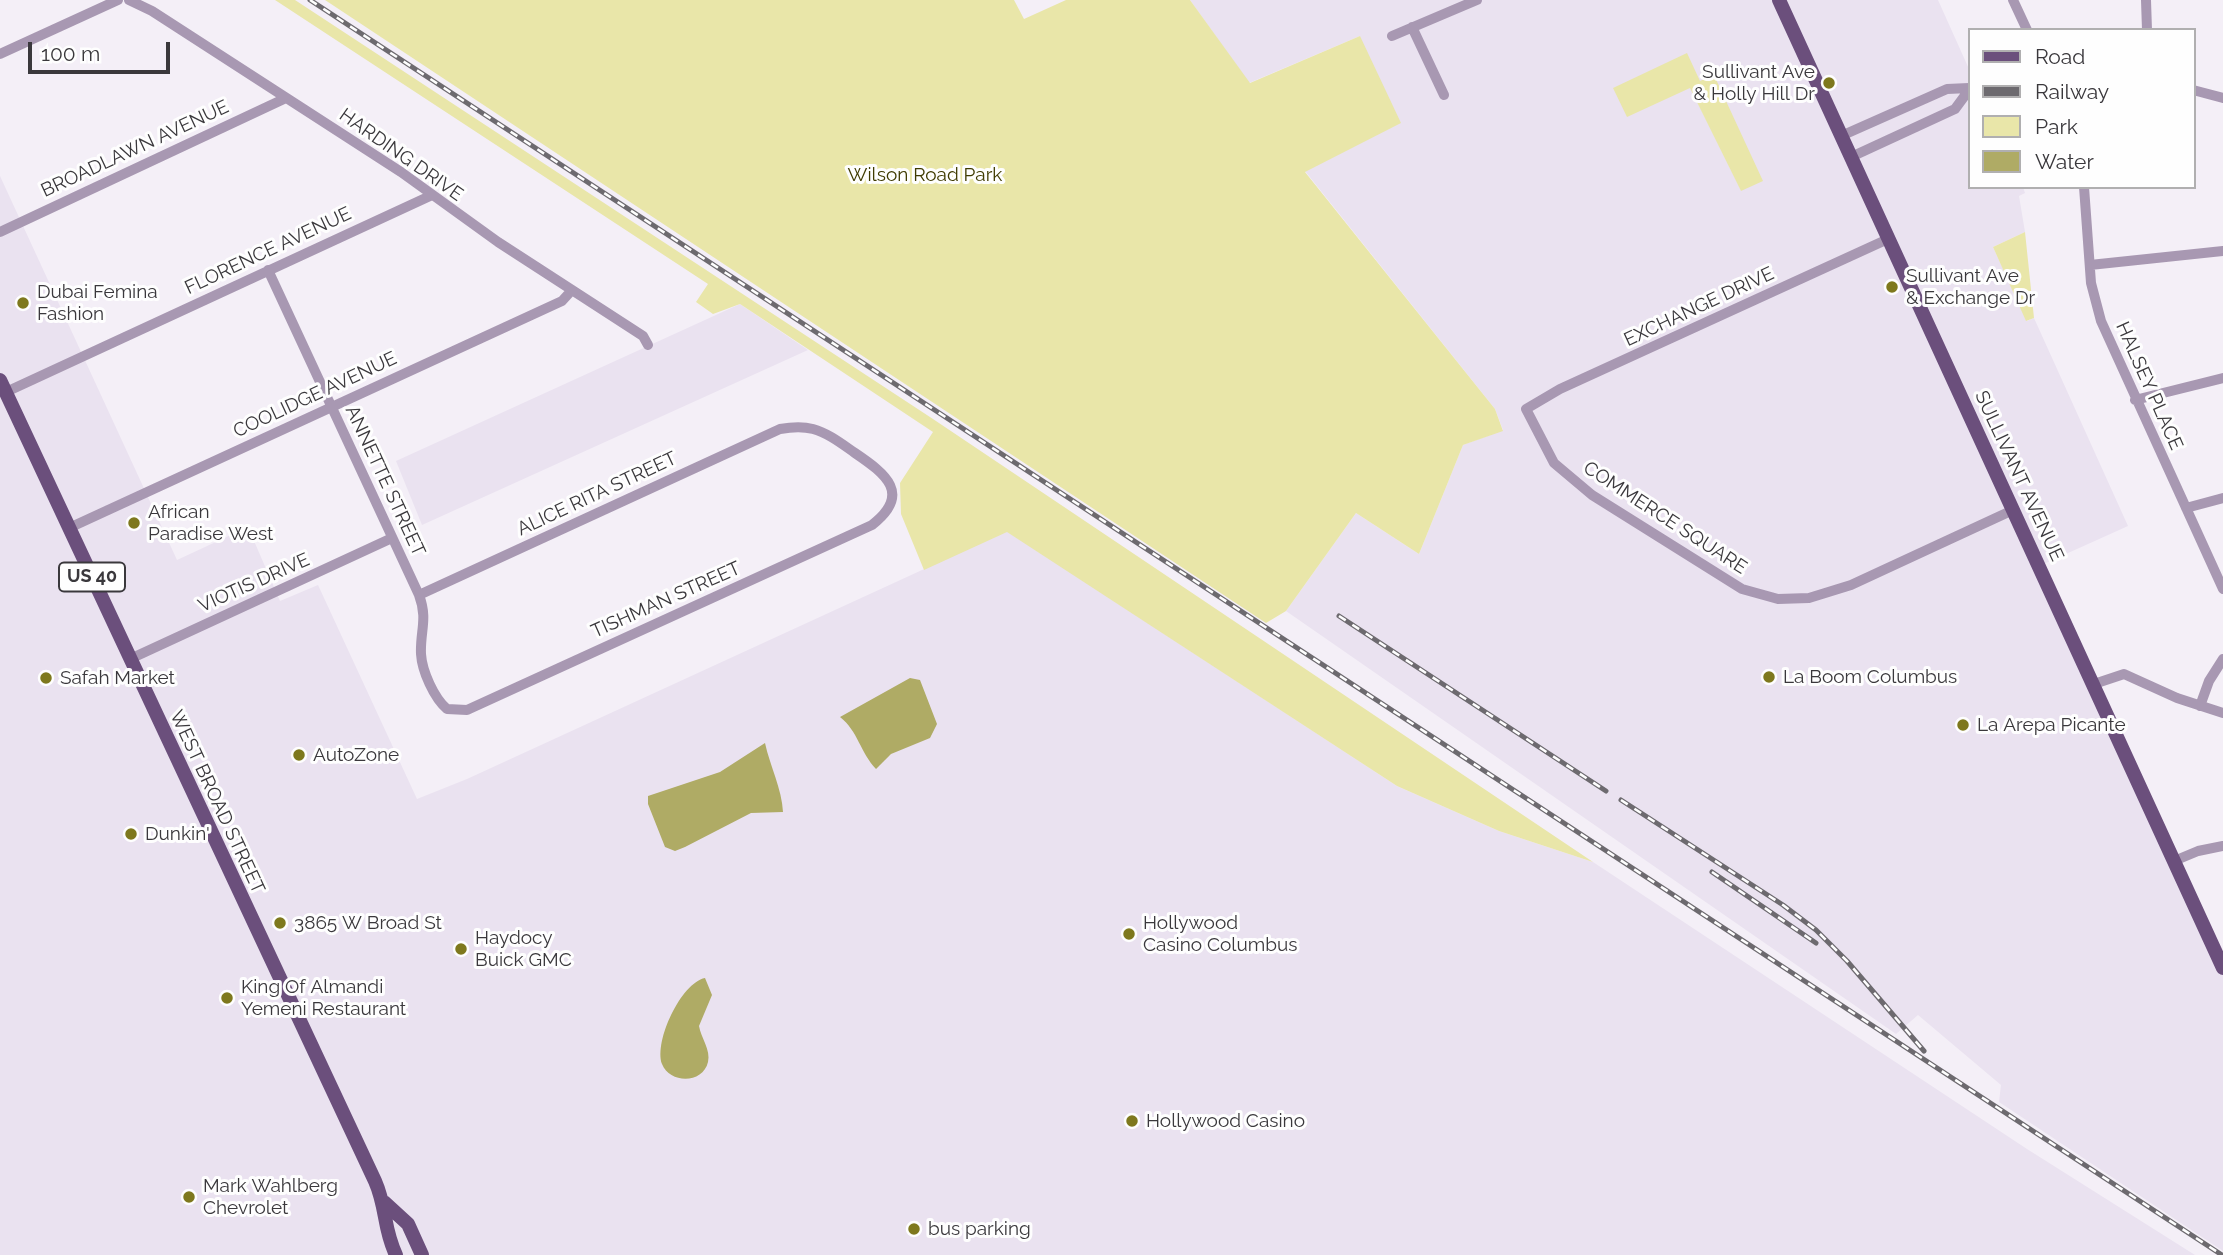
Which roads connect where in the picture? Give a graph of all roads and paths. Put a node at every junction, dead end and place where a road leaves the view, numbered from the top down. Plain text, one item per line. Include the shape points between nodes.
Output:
1 (118, 0) edge
2 (129, 0) edge
3 (1476, 0) edge
4 (1779, 0) edge
5 (2013, 0) edge
6 (2146, 0) edge
7 (1412, 27) junction
8 (2026, 28) edge
9 (2147, 28) edge
10 (1392, 36) dead end
11 (0, 54) edge
12 (1968, 89) edge
13 (1968, 90) edge
14 (2195, 91) edge
15 (1444, 95) dead end
16 (286, 98) junction
17 (2223, 98) edge
18 (1841, 136) junction
19 (1851, 157) junction
20 (2084, 189) edge
21 (430, 196) junction
22 (0, 232) edge
23 (1888, 239) junction
24 (2223, 251) edge
25 (2090, 265) junction
26 (268, 270) junction
27 (572, 290) junction
28 (648, 345) dead end
29 (2223, 378) edge
30 (3, 386) edge
31 (2135, 400) junction
32 (331, 407) junction
33 (1525, 409) joint
34 (2223, 498) edge
35 (892, 503) joint
36 (2186, 508) junction
37 (2013, 510) junction
38 (69, 528) junction
39 (392, 538) junction
40 (2223, 589) edge
41 (419, 595) junction
42 (130, 659) junction
43 (2223, 659) edge
44 (2094, 684) junction
45 (2200, 706) junction
46 (447, 709) joint
47 (2223, 713) edge
48 (2223, 846) edge
49 (2175, 861) junction
50 (2223, 968) edge
51 (384, 1202) junction
52 (396, 1255) edge
53 (422, 1255) edge

1 - 11 street
2 - 16 street, HARDING DRIVE via 152,10
3 - 7 street
4 - 18 main road, SULLIVANT AVENUE
5 - 8 street
6 - 9 street
7 - 10 street
7 - 15 street
12 - 18 street via 1947,89
13 - 19 street via 1955,109
14 - 17 street
16 - 21 street, HARDING DRIVE via 401,172
16 - 22 street, BROADLAWN AVENUE
18 - 19 main road, SULLIVANT AVENUE
19 - 23 main road, SULLIVANT AVENUE
20 - 25 street, HALSEY PLACE
21 - 26 street, FLORENCE AVENUE
21 - 27 street, HARDING DRIVE
23 - 33 street, EXCHANGE DRIVE
23 - 37 main road, SULLIVANT AVENUE
24 - 25 street
25 - 31 street, HALSEY PLACE via 2101,321
26 - 30 street, FLORENCE AVENUE
26 - 32 street, ANNETTE STREET
27 - 28 street, HARDING DRIVE via 643,336
27 - 32 street, COOLIDGE AVENUE via 562,301
29 - 31 street
30 - 38 main road, WEST BROAD STREET / US 40
31 - 36 street, HALSEY PLACE
32 - 38 street, COOLIDGE AVENUE
32 - 39 street, ANNETTE STREET
33 - 37 street, COMMERCE SQUARE via 1554,463 1592,495 1741,589 1779,599 1809,598 1851,585
34 - 36 street
35 - 41 street, ALICE RITA STREET via 891,486 879,469 831,437 814,429 792,427
35 - 46 street, TISHMAN STREET via 884,516 860,531 467,710
36 - 40 street, HALSEY PLACE
37 - 44 main road, SULLIVANT AVENUE
38 - 42 main road, WEST BROAD STREET / US 40
39 - 41 street, ANNETTE STREET
39 - 42 street, VIOTIS DRIVE
41 - 46 street, ANNETTE STREET via 425,617 421,658
42 - 51 main road, WEST BROAD STREET / US 40
43 - 45 street
44 - 45 street via 2124,674
44 - 49 main road, SULLIVANT AVENUE
45 - 47 street
48 - 49 street
49 - 50 main road, SULLIVANT AVENUE
51 - 52 main road, WEST BROAD STREET / US 40 via 386,1233
51 - 53 main road, WEST BROAD STREET / US 40 via 408,1224

